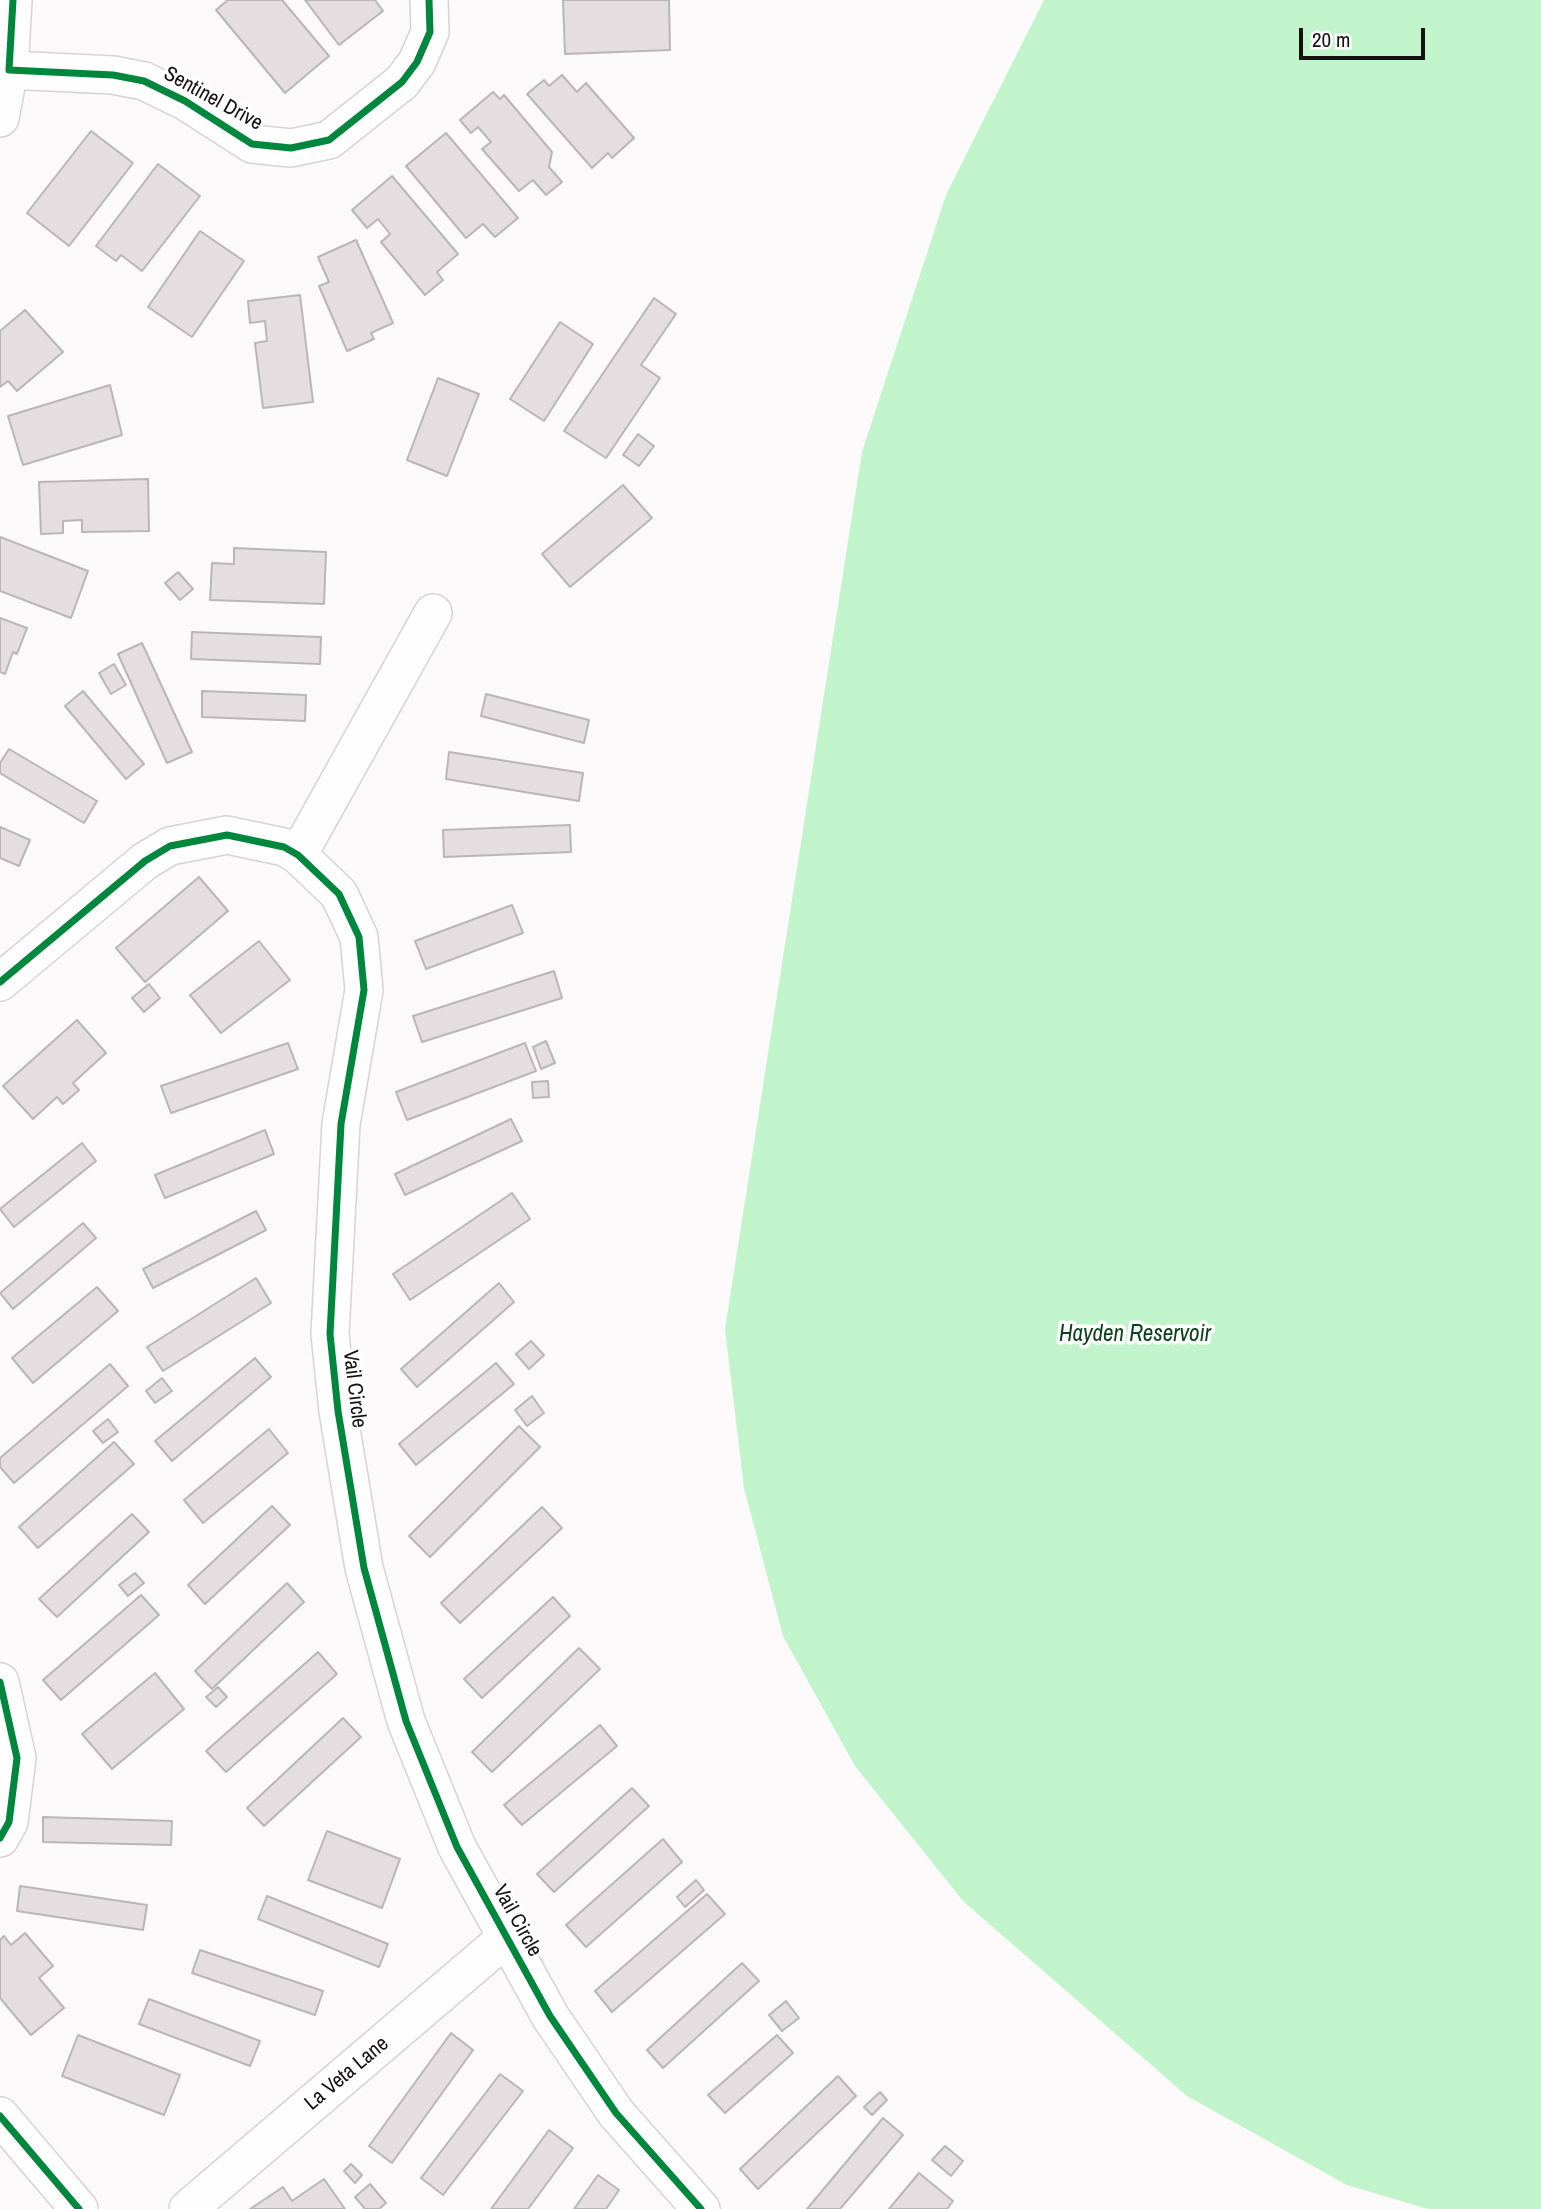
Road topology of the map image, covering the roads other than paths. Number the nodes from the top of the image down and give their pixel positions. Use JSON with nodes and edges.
{"nodes":[{"id":1,"x":13,"y":0,"type":"edge"},
{"id":2,"x":429,"y":0,"type":"edge"},
{"id":3,"x":9,"y":69,"type":"junction"},
{"id":4,"x":0,"y":118,"type":"edge"},
{"id":5,"x":433,"y":613,"type":"dead end"},
{"id":6,"x":298,"y":855,"type":"junction"},
{"id":7,"x":0,"y":982,"type":"edge"},
{"id":8,"x":0,"y":1682,"type":"edge"},
{"id":9,"x":0,"y":1838,"type":"edge"},
{"id":10,"x":506,"y":1938,"type":"junction"},
{"id":11,"x":0,"y":2116,"type":"edge"},
{"id":12,"x":79,"y":2209,"type":"edge"},
{"id":13,"x":188,"y":2209,"type":"edge"},
{"id":14,"x":701,"y":2209,"type":"edge"}],
"edges":[{"from":1,"to":3,"type":"street"},
{"from":2,"to":3,"type":"street","name":"Sentinel Drive"},
{"from":3,"to":4,"type":"street"},
{"from":5,"to":6,"type":"street"},
{"from":6,"to":7,"type":"street","name":"Vail Circle"},
{"from":6,"to":10,"type":"street","name":"Vail Circle"},
{"from":8,"to":9,"type":"street"},
{"from":10,"to":13,"type":"street","name":"La Veta Lane"},
{"from":10,"to":14,"type":"street","name":"Vail Circle"},
{"from":11,"to":12,"type":"street"}]}
